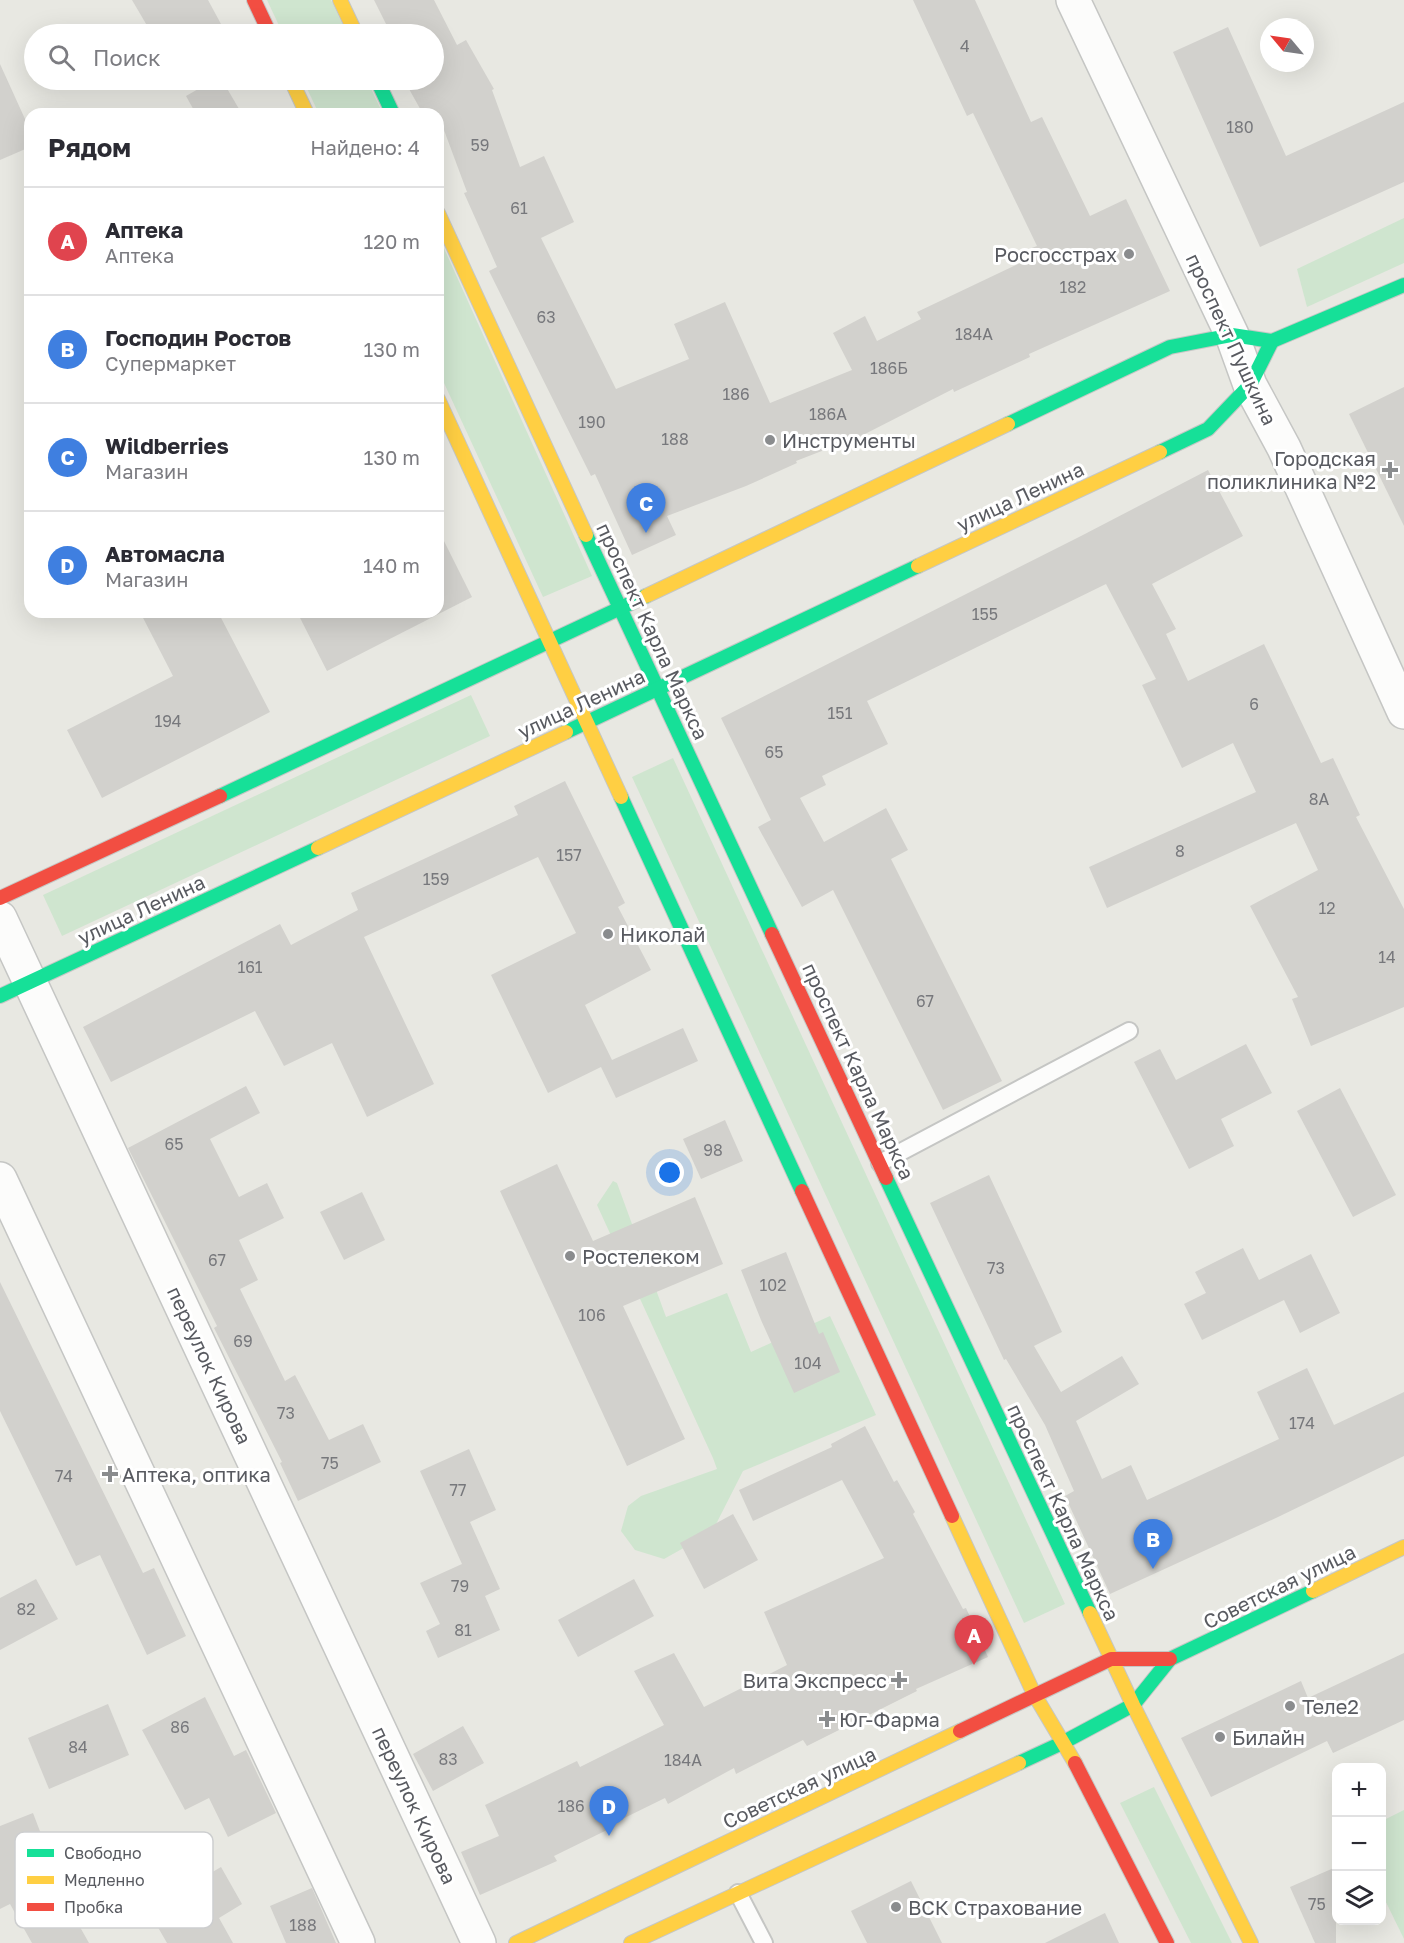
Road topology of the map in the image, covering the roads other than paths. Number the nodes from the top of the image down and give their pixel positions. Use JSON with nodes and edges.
{"nodes":[{"id":1,"x":254,"y":0,"type":"edge"},
{"id":2,"x":340,"y":0,"type":"edge"},
{"id":3,"x":1073,"y":0,"type":"edge"},
{"id":4,"x":265,"y":24,"type":"edge"},
{"id":5,"x":351,"y":24,"type":"edge"},
{"id":6,"x":296,"y":90,"type":"edge"},
{"id":7,"x":382,"y":90,"type":"edge"},
{"id":8,"x":304,"y":108,"type":"edge"},
{"id":9,"x":390,"y":108,"type":"edge"},
{"id":10,"x":444,"y":226,"type":"edge"},
{"id":11,"x":1404,"y":285,"type":"edge"},
{"id":12,"x":1232,"y":335,"type":"junction"},
{"id":13,"x":1272,"y":341,"type":"junction"},
{"id":14,"x":1250,"y":385,"type":"junction"},
{"id":15,"x":444,"y":412,"type":"edge"},
{"id":16,"x":620,"y":608,"type":"junction"},
{"id":17,"x":550,"y":642,"type":"junction"},
{"id":18,"x":657,"y":689,"type":"junction"},
{"id":19,"x":1404,"y":712,"type":"edge"},
{"id":20,"x":586,"y":721,"type":"junction"},
{"id":21,"x":0,"y":898,"type":"edge"},
{"id":22,"x":0,"y":918,"type":"edge"},
{"id":23,"x":32,"y":982,"type":"junction"},
{"id":24,"x":0,"y":996,"type":"edge"},
{"id":25,"x":1129,"y":1031,"type":"dead end"},
{"id":26,"x":880,"y":1163,"type":"junction"},
{"id":27,"x":0,"y":1179,"type":"edge"},
{"id":28,"x":1404,"y":1547,"type":"edge"},
{"id":29,"x":1111,"y":1659,"type":"junction"},
{"id":30,"x":1170,"y":1659,"type":"junction"},
{"id":31,"x":1035,"y":1694,"type":"junction"},
{"id":32,"x":1133,"y":1706,"type":"junction"},
{"id":33,"x":1062,"y":1743,"type":"junction"},
{"id":34,"x":738,"y":1893,"type":"junction"},
{"id":35,"x":357,"y":1943,"type":"edge"},
{"id":36,"x":479,"y":1943,"type":"edge"},
{"id":37,"x":516,"y":1943,"type":"edge"},
{"id":38,"x":631,"y":1943,"type":"edge"},
{"id":39,"x":764,"y":1943,"type":"edge"},
{"id":40,"x":1167,"y":1943,"type":"edge"},
{"id":41,"x":1251,"y":1943,"type":"edge"}],
"edges":[{"from":1,"to":4,"type":"main road"},
{"from":2,"to":5,"type":"main road"},
{"from":3,"to":12,"type":"street","name":"проспект Пушкина"},
{"from":6,"to":8,"type":"main road"},
{"from":7,"to":9,"type":"main road"},
{"from":10,"to":16,"type":"main road","name":"проспект Карла Маркса"},
{"from":11,"to":13,"type":"main road"},
{"from":12,"to":13,"type":"main road"},
{"from":12,"to":14,"type":"street","name":"проспект Пушкина"},
{"from":12,"to":16,"type":"main road"},
{"from":13,"to":14,"type":"main road","name":"улица Ленина"},
{"from":14,"to":18,"type":"main road","name":"улица Ленина"},
{"from":14,"to":19,"type":"street","name":"проспект Пушкина"},
{"from":15,"to":17,"type":"main road"},
{"from":16,"to":17,"type":"main road"},
{"from":16,"to":18,"type":"main road","name":"проспект Карла Маркса"},
{"from":17,"to":20,"type":"main road"},
{"from":17,"to":21,"type":"main road"},
{"from":18,"to":20,"type":"main road","name":"улица Ленина"},
{"from":18,"to":26,"type":"main road","name":"проспект Карла Маркса"},
{"from":20,"to":23,"type":"main road","name":"улица Ленина"},
{"from":20,"to":31,"type":"main road"},
{"from":22,"to":23,"type":"street","name":"переулок Кирова"},
{"from":23,"to":24,"type":"main road","name":"улица Ленина"},
{"from":23,"to":36,"type":"street","name":"переулок Кирова"},
{"from":25,"to":26,"type":"lane"},
{"from":26,"to":29,"type":"main road","name":"проспект Карла Маркса"},
{"from":27,"to":35,"type":"street"},
{"from":28,"to":30,"type":"main road","name":"Советская улица"},
{"from":29,"to":30,"type":"main road","name":"Советская улица"},
{"from":29,"to":31,"type":"main road","name":"Советская улица"},
{"from":29,"to":32,"type":"main road","name":"проспект Карла Маркса"},
{"from":30,"to":32,"type":"main road","name":"Советская улица"},
{"from":31,"to":33,"type":"main road"},
{"from":31,"to":37,"type":"main road","name":"Советская улица"},
{"from":32,"to":33,"type":"main road","name":"Советская улица"},
{"from":32,"to":41,"type":"main road","name":"проспект Карла Маркса"},
{"from":33,"to":34,"type":"main road","name":"Советская улица"},
{"from":33,"to":40,"type":"main road"},
{"from":34,"to":38,"type":"main road","name":"Советская улица"},
{"from":34,"to":39,"type":"lane"}]}
